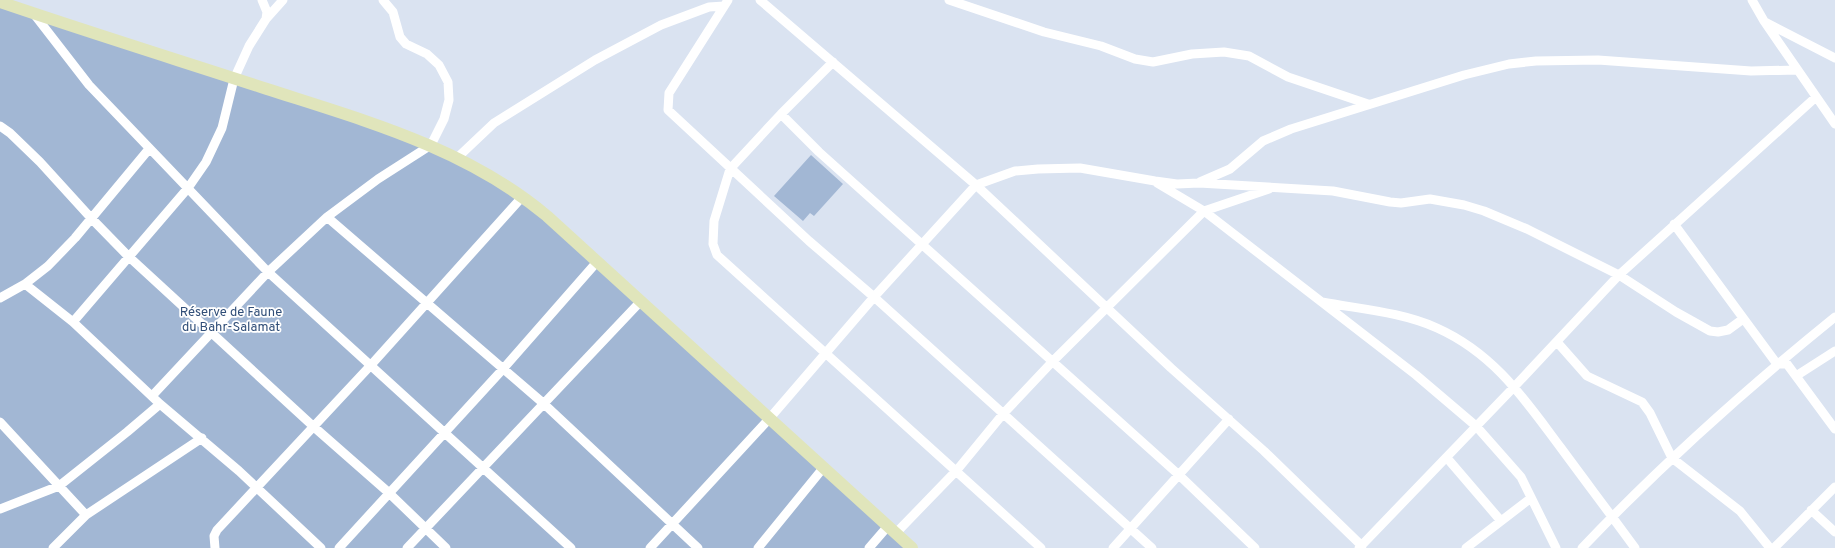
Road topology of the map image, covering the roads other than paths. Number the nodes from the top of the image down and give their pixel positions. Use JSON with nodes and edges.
{"nodes":[{"id":1,"x":262,"y":0,"type":"edge"},
{"id":2,"x":283,"y":0,"type":"edge"},
{"id":3,"x":383,"y":0,"type":"edge"},
{"id":4,"x":760,"y":0,"type":"edge"},
{"id":5,"x":949,"y":0,"type":"edge"},
{"id":6,"x":1752,"y":0,"type":"edge"},
{"id":7,"x":0,"y":2,"type":"edge"},
{"id":8,"x":726,"y":3,"type":"edge"},
{"id":9,"x":34,"y":14,"type":"junction"},
{"id":10,"x":266,"y":19,"type":"junction"},
{"id":11,"x":1764,"y":21,"type":"junction"},
{"id":12,"x":1835,"y":58,"type":"edge"},
{"id":13,"x":833,"y":62,"type":"junction"},
{"id":14,"x":1797,"y":70,"type":"junction"},
{"id":15,"x":234,"y":79,"type":"junction"},
{"id":16,"x":1816,"y":97,"type":"junction"},
{"id":17,"x":1368,"y":104,"type":"junction"},
{"id":18,"x":781,"y":114,"type":"junction"},
{"id":19,"x":1835,"y":124,"type":"edge"},
{"id":20,"x":0,"y":126,"type":"edge"},
{"id":21,"x":431,"y":145,"type":"junction"},
{"id":22,"x":149,"y":149,"type":"junction"},
{"id":23,"x":457,"y":158,"type":"junction"},
{"id":24,"x":730,"y":169,"type":"junction"},
{"id":25,"x":1155,"y":182,"type":"junction"},
{"id":26,"x":1199,"y":183,"type":"junction"},
{"id":27,"x":976,"y":185,"type":"junction"},
{"id":28,"x":1275,"y":187,"type":"junction"},
{"id":29,"x":188,"y":188,"type":"junction"},
{"id":30,"x":523,"y":196,"type":"junction"},
{"id":31,"x":1204,"y":211,"type":"junction"},
{"id":32,"x":327,"y":217,"type":"junction"},
{"id":33,"x":91,"y":218,"type":"junction"},
{"id":34,"x":1674,"y":224,"type":"junction"},
{"id":35,"x":921,"y":243,"type":"junction"},
{"id":36,"x":128,"y":256,"type":"junction"},
{"id":37,"x":596,"y":263,"type":"junction"},
{"id":38,"x":268,"y":272,"type":"junction"},
{"id":39,"x":1619,"y":275,"type":"junction"},
{"id":40,"x":25,"y":284,"type":"junction"},
{"id":41,"x":874,"y":297,"type":"junction"},
{"id":42,"x":0,"y":298,"type":"edge"},
{"id":43,"x":641,"y":301,"type":"junction"},
{"id":44,"x":1319,"y":301,"type":"junction"},
{"id":45,"x":428,"y":303,"type":"junction"},
{"id":46,"x":1106,"y":307,"type":"junction"},
{"id":47,"x":1835,"y":317,"type":"edge"},
{"id":48,"x":1744,"y":319,"type":"junction"},
{"id":49,"x":73,"y":322,"type":"junction"},
{"id":50,"x":210,"y":332,"type":"junction"},
{"id":51,"x":1557,"y":342,"type":"junction"},
{"id":52,"x":1835,"y":351,"type":"edge"},
{"id":53,"x":826,"y":352,"type":"junction"},
{"id":54,"x":1053,"y":361,"type":"junction"},
{"id":55,"x":1776,"y":364,"type":"junction"},
{"id":56,"x":371,"y":366,"type":"junction"},
{"id":57,"x":503,"y":369,"type":"junction"},
{"id":58,"x":1796,"y":376,"type":"junction"},
{"id":59,"x":1515,"y":386,"type":"junction"},
{"id":60,"x":152,"y":396,"type":"junction"},
{"id":61,"x":543,"y":403,"type":"junction"},
{"id":62,"x":160,"y":404,"type":"junction"},
{"id":63,"x":1004,"y":414,"type":"junction"},
{"id":64,"x":769,"y":418,"type":"junction"},
{"id":65,"x":1229,"y":419,"type":"junction"},
{"id":66,"x":0,"y":422,"type":"edge"},
{"id":67,"x":1476,"y":426,"type":"junction"},
{"id":68,"x":314,"y":427,"type":"junction"},
{"id":69,"x":1835,"y":429,"type":"edge"},
{"id":70,"x":444,"y":431,"type":"junction"},
{"id":71,"x":202,"y":438,"type":"junction"},
{"id":72,"x":1446,"y":458,"type":"junction"},
{"id":73,"x":1672,"y":458,"type":"junction"},
{"id":74,"x":482,"y":467,"type":"junction"},
{"id":75,"x":824,"y":467,"type":"junction"},
{"id":76,"x":957,"y":470,"type":"junction"},
{"id":77,"x":1179,"y":475,"type":"junction"},
{"id":78,"x":58,"y":486,"type":"junction"},
{"id":79,"x":1835,"y":487,"type":"edge"},
{"id":80,"x":257,"y":489,"type":"junction"},
{"id":81,"x":388,"y":492,"type":"junction"},
{"id":82,"x":1531,"y":498,"type":"junction"},
{"id":83,"x":0,"y":509,"type":"edge"},
{"id":84,"x":1811,"y":510,"type":"junction"},
{"id":85,"x":86,"y":516,"type":"junction"},
{"id":86,"x":1612,"y":516,"type":"junction"},
{"id":87,"x":1501,"y":521,"type":"junction"},
{"id":88,"x":672,"y":525,"type":"junction"},
{"id":89,"x":1129,"y":528,"type":"junction"},
{"id":90,"x":425,"y":529,"type":"junction"},
{"id":91,"x":892,"y":530,"type":"junction"},
{"id":92,"x":1835,"y":532,"type":"edge"},
{"id":93,"x":1360,"y":547,"type":"edge"},
{"id":94,"x":53,"y":548,"type":"edge"},
{"id":95,"x":215,"y":548,"type":"edge"},
{"id":96,"x":321,"y":548,"type":"edge"},
{"id":97,"x":338,"y":548,"type":"edge"},
{"id":98,"x":407,"y":548,"type":"edge"},
{"id":99,"x":446,"y":548,"type":"edge"},
{"id":100,"x":571,"y":548,"type":"edge"},
{"id":101,"x":650,"y":548,"type":"edge"},
{"id":102,"x":698,"y":548,"type":"edge"},
{"id":103,"x":758,"y":548,"type":"edge"},
{"id":104,"x":869,"y":548,"type":"edge"},
{"id":105,"x":912,"y":548,"type":"edge"},
{"id":106,"x":1041,"y":548,"type":"edge"},
{"id":107,"x":1113,"y":548,"type":"edge"},
{"id":108,"x":1152,"y":548,"type":"edge"},
{"id":109,"x":1255,"y":548,"type":"edge"},
{"id":110,"x":1466,"y":548,"type":"edge"},
{"id":111,"x":1556,"y":548,"type":"edge"},
{"id":112,"x":1582,"y":548,"type":"edge"},
{"id":113,"x":1636,"y":548,"type":"edge"},
{"id":114,"x":1770,"y":548,"type":"edge"},
{"id":115,"x":1774,"y":548,"type":"edge"}],
"edges":[{"from":1,"to":10,"type":"street"},
{"from":2,"to":10,"type":"street"},
{"from":3,"to":21,"type":"street"},
{"from":4,"to":13,"type":"street"},
{"from":5,"to":17,"type":"street"},
{"from":6,"to":11,"type":"street"},
{"from":7,"to":9,"type":"main road"},
{"from":8,"to":23,"type":"street"},
{"from":8,"to":24,"type":"street"},
{"from":9,"to":15,"type":"main road"},
{"from":9,"to":22,"type":"street"},
{"from":10,"to":15,"type":"street"},
{"from":11,"to":12,"type":"street"},
{"from":11,"to":14,"type":"street"},
{"from":13,"to":18,"type":"street"},
{"from":13,"to":27,"type":"street"},
{"from":14,"to":16,"type":"street"},
{"from":14,"to":17,"type":"street"},
{"from":15,"to":21,"type":"main road"},
{"from":15,"to":29,"type":"street"},
{"from":16,"to":19,"type":"street"},
{"from":16,"to":34,"type":"street"},
{"from":17,"to":26,"type":"street"},
{"from":18,"to":24,"type":"street"},
{"from":18,"to":35,"type":"street"},
{"from":20,"to":33,"type":"street"},
{"from":21,"to":23,"type":"main road"},
{"from":21,"to":32,"type":"street"},
{"from":22,"to":29,"type":"street"},
{"from":22,"to":33,"type":"street"},
{"from":23,"to":30,"type":"main road"},
{"from":24,"to":41,"type":"street"},
{"from":24,"to":53,"type":"street"},
{"from":25,"to":26,"type":"street"},
{"from":25,"to":27,"type":"street"},
{"from":25,"to":31,"type":"street"},
{"from":26,"to":28,"type":"street"},
{"from":27,"to":35,"type":"street"},
{"from":27,"to":46,"type":"street"},
{"from":28,"to":31,"type":"street"},
{"from":28,"to":39,"type":"street"},
{"from":29,"to":36,"type":"street"},
{"from":29,"to":38,"type":"street"},
{"from":30,"to":37,"type":"main road"},
{"from":30,"to":45,"type":"street"},
{"from":31,"to":44,"type":"street"},
{"from":31,"to":46,"type":"street"},
{"from":32,"to":38,"type":"street"},
{"from":32,"to":45,"type":"street"},
{"from":33,"to":36,"type":"street"},
{"from":33,"to":40,"type":"street"},
{"from":34,"to":39,"type":"street"},
{"from":34,"to":48,"type":"street"},
{"from":35,"to":41,"type":"street"},
{"from":35,"to":54,"type":"street"},
{"from":36,"to":49,"type":"street"},
{"from":36,"to":50,"type":"street"},
{"from":37,"to":43,"type":"main road"},
{"from":37,"to":57,"type":"street"},
{"from":38,"to":50,"type":"street"},
{"from":38,"to":56,"type":"street"},
{"from":39,"to":48,"type":"street"},
{"from":39,"to":51,"type":"street"},
{"from":40,"to":42,"type":"street"},
{"from":40,"to":49,"type":"street"},
{"from":41,"to":53,"type":"street"},
{"from":41,"to":63,"type":"street"},
{"from":43,"to":61,"type":"street"},
{"from":43,"to":64,"type":"main road"},
{"from":44,"to":59,"type":"street"},
{"from":44,"to":67,"type":"street"},
{"from":45,"to":56,"type":"street"},
{"from":45,"to":57,"type":"street"},
{"from":46,"to":54,"type":"street"},
{"from":46,"to":65,"type":"street"},
{"from":47,"to":55,"type":"street"},
{"from":48,"to":55,"type":"street"},
{"from":49,"to":60,"type":"street"},
{"from":50,"to":60,"type":"street"},
{"from":50,"to":68,"type":"street"},
{"from":51,"to":59,"type":"street"},
{"from":51,"to":73,"type":"street"},
{"from":52,"to":58,"type":"street"},
{"from":53,"to":64,"type":"street"},
{"from":53,"to":76,"type":"street"},
{"from":54,"to":63,"type":"street"},
{"from":54,"to":77,"type":"street"},
{"from":55,"to":58,"type":"street"},
{"from":55,"to":73,"type":"street"},
{"from":56,"to":68,"type":"street"},
{"from":56,"to":70,"type":"street"},
{"from":57,"to":61,"type":"street"},
{"from":57,"to":70,"type":"street"},
{"from":58,"to":69,"type":"street"},
{"from":59,"to":67,"type":"street"},
{"from":59,"to":86,"type":"street"},
{"from":60,"to":62,"type":"street"},
{"from":61,"to":74,"type":"street"},
{"from":61,"to":88,"type":"street"},
{"from":62,"to":71,"type":"street"},
{"from":62,"to":78,"type":"street"},
{"from":63,"to":76,"type":"street"},
{"from":63,"to":89,"type":"street"},
{"from":64,"to":75,"type":"main road"},
{"from":64,"to":88,"type":"street"},
{"from":65,"to":77,"type":"street"},
{"from":65,"to":93,"type":"street"},
{"from":66,"to":78,"type":"street"},
{"from":67,"to":72,"type":"street"},
{"from":67,"to":82,"type":"street"},
{"from":68,"to":80,"type":"street"},
{"from":68,"to":81,"type":"street"},
{"from":70,"to":74,"type":"street"},
{"from":70,"to":81,"type":"street"},
{"from":71,"to":80,"type":"street"},
{"from":71,"to":85,"type":"street"},
{"from":72,"to":87,"type":"street"},
{"from":72,"to":93,"type":"street"},
{"from":73,"to":86,"type":"street"},
{"from":73,"to":114,"type":"street"},
{"from":74,"to":90,"type":"street"},
{"from":74,"to":100,"type":"street"},
{"from":75,"to":91,"type":"main road"},
{"from":75,"to":103,"type":"street"},
{"from":76,"to":91,"type":"street"},
{"from":76,"to":106,"type":"street"},
{"from":77,"to":89,"type":"street"},
{"from":77,"to":109,"type":"street"},
{"from":78,"to":83,"type":"street"},
{"from":78,"to":85,"type":"street"},
{"from":79,"to":84,"type":"street"},
{"from":80,"to":95,"type":"street"},
{"from":80,"to":96,"type":"street"},
{"from":81,"to":90,"type":"street"},
{"from":81,"to":97,"type":"street"},
{"from":82,"to":87,"type":"street"},
{"from":82,"to":111,"type":"street"},
{"from":84,"to":92,"type":"street"},
{"from":84,"to":115,"type":"street"},
{"from":85,"to":94,"type":"street"},
{"from":86,"to":112,"type":"street"},
{"from":86,"to":113,"type":"street"},
{"from":87,"to":110,"type":"street"},
{"from":88,"to":101,"type":"street"},
{"from":88,"to":102,"type":"street"},
{"from":89,"to":107,"type":"street"},
{"from":89,"to":108,"type":"street"},
{"from":90,"to":98,"type":"street"},
{"from":90,"to":99,"type":"street"},
{"from":91,"to":104,"type":"street"},
{"from":91,"to":105,"type":"main road"}]}
